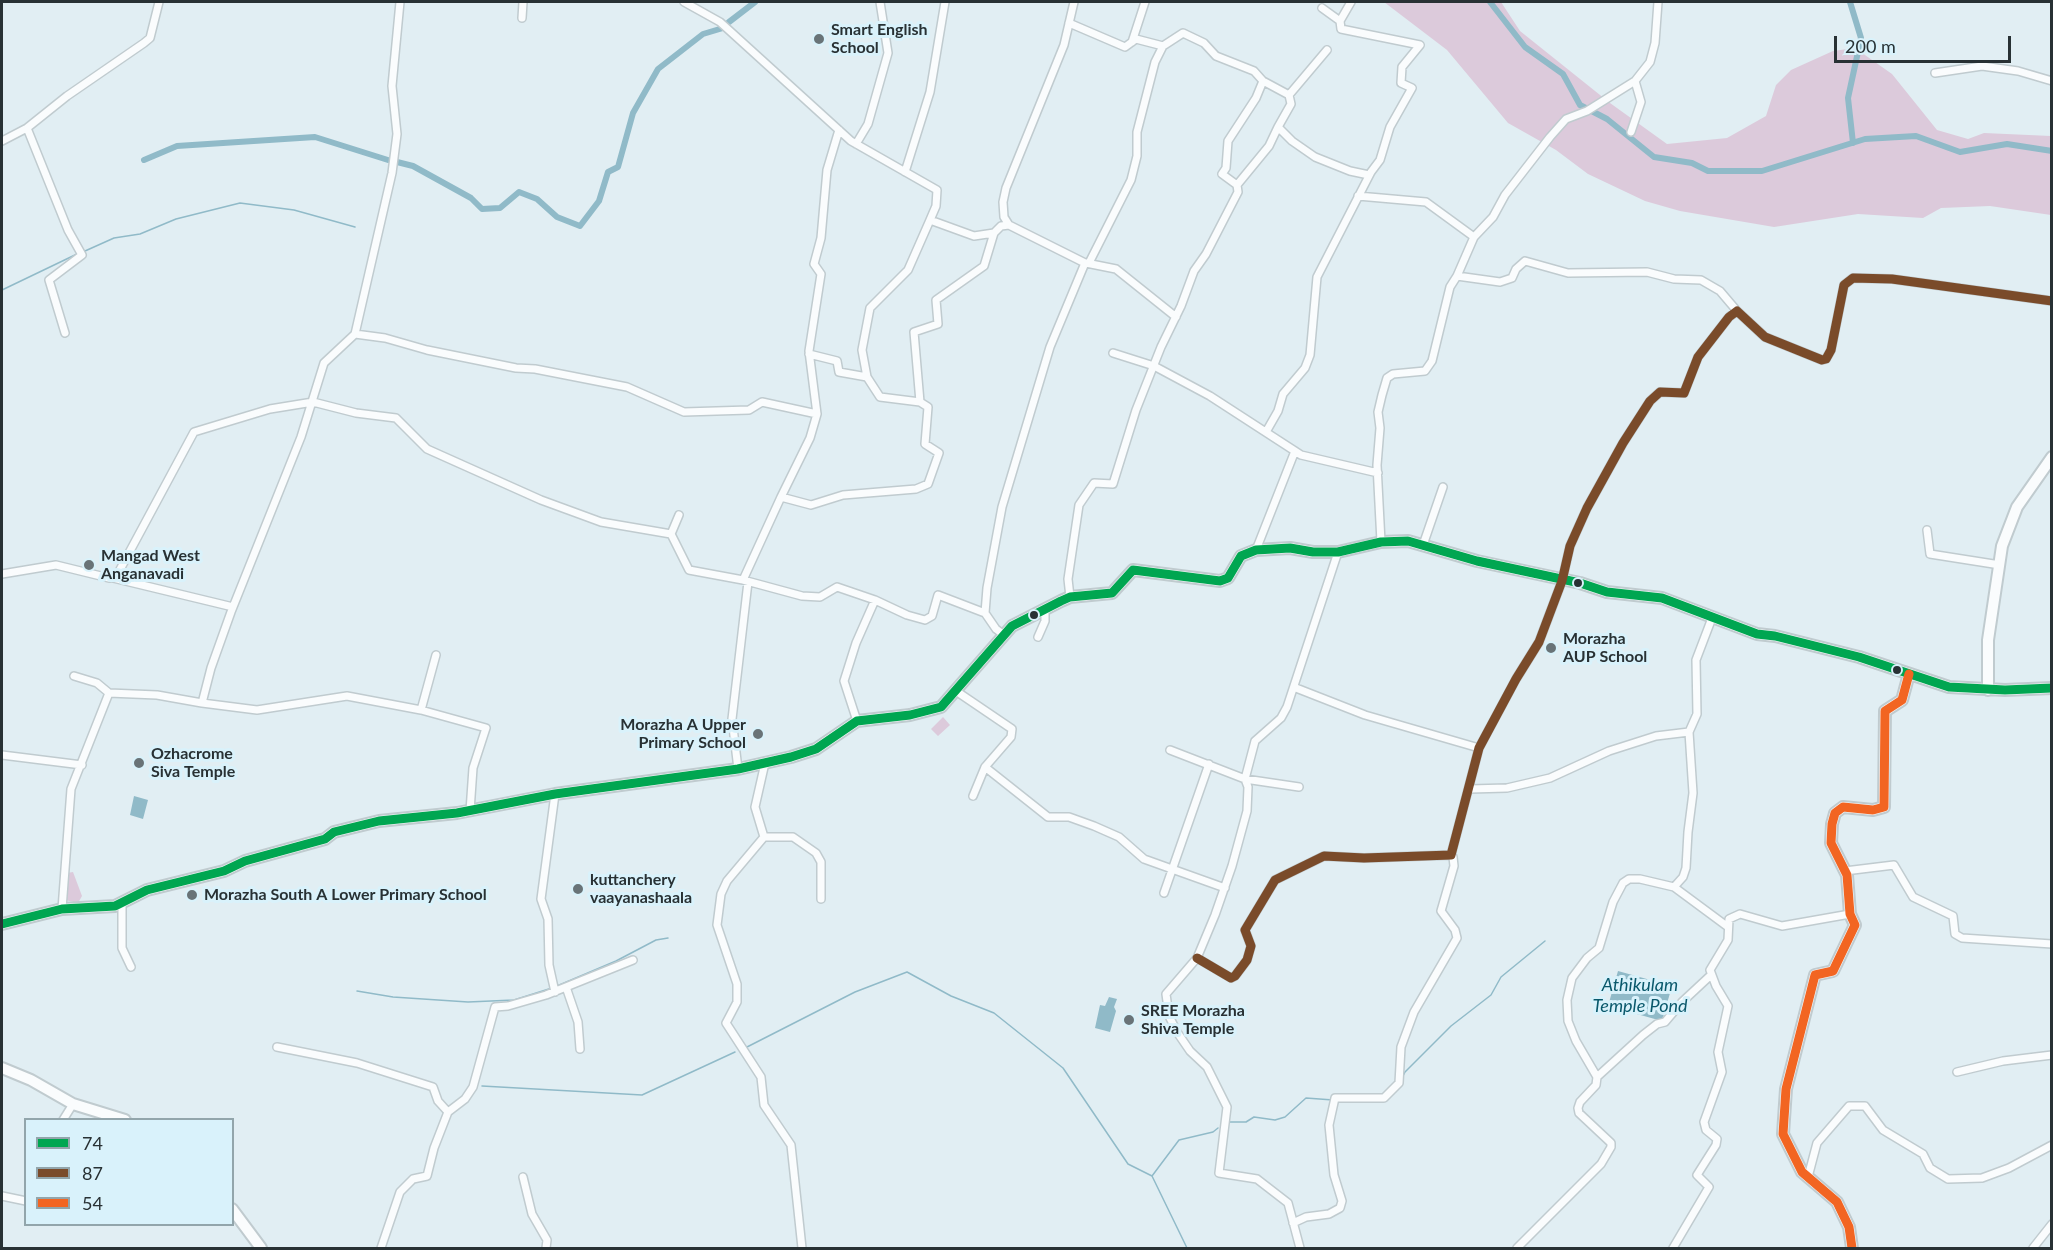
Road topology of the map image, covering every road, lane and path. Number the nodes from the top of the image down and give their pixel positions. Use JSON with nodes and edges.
{"nodes":[{"id":1,"x":159,"y":2,"type":"edge"},
{"id":2,"x":400,"y":2,"type":"edge"},
{"id":3,"x":523,"y":2,"type":"edge"},
{"id":4,"x":684,"y":2,"type":"edge"},
{"id":5,"x":880,"y":2,"type":"edge"},
{"id":6,"x":945,"y":2,"type":"edge"},
{"id":7,"x":1074,"y":2,"type":"edge"},
{"id":8,"x":1145,"y":2,"type":"edge"},
{"id":9,"x":1351,"y":2,"type":"edge"},
{"id":10,"x":1658,"y":2,"type":"edge"},
{"id":11,"x":1322,"y":8,"type":"dead end"},
{"id":12,"x":522,"y":18,"type":"dead end"},
{"id":13,"x":1340,"y":21,"type":"junction"},
{"id":14,"x":1069,"y":23,"type":"junction"},
{"id":15,"x":1132,"y":42,"type":"junction"},
{"id":16,"x":1163,"y":46,"type":"junction"},
{"id":17,"x":1327,"y":50,"type":"dead end"},
{"id":18,"x":1935,"y":73,"type":"dead end"},
{"id":19,"x":1263,"y":81,"type":"junction"},
{"id":20,"x":1635,"y":81,"type":"junction"},
{"id":21,"x":2052,"y":81,"type":"edge"},
{"id":22,"x":1289,"y":95,"type":"junction"},
{"id":23,"x":1278,"y":127,"type":"junction"},
{"id":24,"x":27,"y":128,"type":"junction"},
{"id":25,"x":840,"y":130,"type":"junction"},
{"id":26,"x":1631,"y":132,"type":"dead end"},
{"id":27,"x":2,"y":141,"type":"edge"},
{"id":28,"x":856,"y":144,"type":"junction"},
{"id":29,"x":905,"y":172,"type":"junction"},
{"id":30,"x":1369,"y":175,"type":"junction"},
{"id":31,"x":1237,"y":185,"type":"junction"},
{"id":32,"x":1358,"y":196,"type":"junction"},
{"id":33,"x":930,"y":220,"type":"junction"},
{"id":34,"x":1009,"y":225,"type":"junction"},
{"id":35,"x":994,"y":232,"type":"junction"},
{"id":36,"x":1474,"y":237,"type":"junction"},
{"id":37,"x":1087,"y":263,"type":"junction"},
{"id":38,"x":1457,"y":276,"type":"junction"},
{"id":39,"x":2052,"y":301,"type":"edge"},
{"id":40,"x":1737,"y":311,"type":"junction"},
{"id":41,"x":1176,"y":317,"type":"junction"},
{"id":42,"x":65,"y":333,"type":"dead end"},
{"id":43,"x":356,"y":334,"type":"junction"},
{"id":44,"x":1113,"y":353,"type":"dead end"},
{"id":45,"x":809,"y":354,"type":"junction"},
{"id":46,"x":1154,"y":366,"type":"junction"},
{"id":47,"x":867,"y":377,"type":"junction"},
{"id":48,"x":313,"y":402,"type":"junction"},
{"id":49,"x":920,"y":402,"type":"junction"},
{"id":50,"x":818,"y":414,"type":"junction"},
{"id":51,"x":1266,"y":432,"type":"junction"},
{"id":52,"x":1295,"y":451,"type":"junction"},
{"id":53,"x":2052,"y":457,"type":"edge"},
{"id":54,"x":1378,"y":473,"type":"junction"},
{"id":55,"x":1443,"y":487,"type":"dead end"},
{"id":56,"x":782,"y":497,"type":"junction"},
{"id":57,"x":679,"y":515,"type":"dead end"},
{"id":58,"x":1927,"y":530,"type":"dead end"},
{"id":59,"x":672,"y":534,"type":"junction"},
{"id":60,"x":1381,"y":542,"type":"junction"},
{"id":61,"x":1424,"y":545,"type":"junction"},
{"id":62,"x":1256,"y":550,"type":"junction"},
{"id":63,"x":1338,"y":552,"type":"junction"},
{"id":64,"x":2000,"y":565,"type":"junction"},
{"id":65,"x":2,"y":574,"type":"edge"},
{"id":66,"x":112,"y":578,"type":"junction"},
{"id":67,"x":746,"y":581,"type":"junction"},
{"id":68,"x":1562,"y":581,"type":"junction"},
{"id":69,"x":1070,"y":597,"type":"junction"},
{"id":70,"x":875,"y":600,"type":"junction"},
{"id":71,"x":233,"y":607,"type":"junction"},
{"id":72,"x":1045,"y":610,"type":"junction"},
{"id":73,"x":985,"y":612,"type":"junction"},
{"id":74,"x":1712,"y":618,"type":"junction"},
{"id":75,"x":1004,"y":635,"type":"junction"},
{"id":76,"x":1038,"y":637,"type":"dead end"},
{"id":77,"x":436,"y":655,"type":"dead end"},
{"id":78,"x":1910,"y":674,"type":"junction"},
{"id":79,"x":74,"y":676,"type":"dead end"},
{"id":80,"x":1296,"y":688,"type":"junction"},
{"id":81,"x":2052,"y":688,"type":"edge"},
{"id":82,"x":1988,"y":690,"type":"junction"},
{"id":83,"x":956,"y":691,"type":"junction"},
{"id":84,"x":109,"y":693,"type":"junction"},
{"id":85,"x":202,"y":703,"type":"junction"},
{"id":86,"x":421,"y":710,"type":"junction"},
{"id":87,"x":857,"y":721,"type":"junction"},
{"id":88,"x":1689,"y":732,"type":"junction"},
{"id":89,"x":1479,"y":748,"type":"junction"},
{"id":90,"x":1170,"y":750,"type":"dead end"},
{"id":91,"x":2,"y":755,"type":"edge"},
{"id":92,"x":765,"y":764,"type":"junction"},
{"id":93,"x":1209,"y":764,"type":"junction"},
{"id":94,"x":82,"y":765,"type":"junction"},
{"id":95,"x":985,"y":767,"type":"junction"},
{"id":96,"x":738,"y":770,"type":"junction"},
{"id":97,"x":1245,"y":779,"type":"junction"},
{"id":98,"x":1299,"y":787,"type":"dead end"},
{"id":99,"x":1470,"y":789,"type":"junction"},
{"id":100,"x":555,"y":794,"type":"junction"},
{"id":101,"x":973,"y":796,"type":"dead end"},
{"id":102,"x":470,"y":811,"type":"junction"},
{"id":103,"x":764,"y":837,"type":"junction"},
{"id":104,"x":1450,"y":855,"type":"junction"},
{"id":105,"x":1171,"y":870,"type":"junction"},
{"id":106,"x":1845,"y":871,"type":"junction"},
{"id":107,"x":1674,"y":887,"type":"junction"},
{"id":108,"x":1225,"y":888,"type":"junction"},
{"id":109,"x":1164,"y":893,"type":"dead end"},
{"id":110,"x":821,"y":900,"type":"dead end"},
{"id":111,"x":122,"y":902,"type":"junction"},
{"id":112,"x":62,"y":909,"type":"junction"},
{"id":113,"x":1850,"y":914,"type":"junction"},
{"id":114,"x":2,"y":924,"type":"edge"},
{"id":115,"x":1728,"y":927,"type":"junction"},
{"id":116,"x":2052,"y":944,"type":"edge"},
{"id":117,"x":1197,"y":958,"type":"junction"},
{"id":118,"x":633,"y":960,"type":"dead end"},
{"id":119,"x":131,"y":967,"type":"dead end"},
{"id":120,"x":1711,"y":975,"type":"junction"},
{"id":121,"x":566,"y":987,"type":"junction"},
{"id":122,"x":554,"y":988,"type":"junction"},
{"id":123,"x":277,"y":1047,"type":"dead end"},
{"id":124,"x":580,"y":1049,"type":"dead end"},
{"id":125,"x":2052,"y":1055,"type":"edge"},
{"id":126,"x":2,"y":1068,"type":"edge"},
{"id":127,"x":1957,"y":1072,"type":"dead end"},
{"id":128,"x":1597,"y":1077,"type":"junction"},
{"id":129,"x":73,"y":1104,"type":"junction"},
{"id":130,"x":448,"y":1112,"type":"junction"},
{"id":131,"x":64,"y":1118,"type":"edge"},
{"id":132,"x":122,"y":1118,"type":"edge"},
{"id":133,"x":2052,"y":1145,"type":"edge"},
{"id":134,"x":523,"y":1177,"type":"dead end"},
{"id":135,"x":1808,"y":1177,"type":"junction"},
{"id":136,"x":2,"y":1196,"type":"edge"},
{"id":137,"x":24,"y":1201,"type":"edge"},
{"id":138,"x":234,"y":1212,"type":"edge"},
{"id":139,"x":1293,"y":1223,"type":"junction"},
{"id":140,"x":2052,"y":1224,"type":"edge"},
{"id":141,"x":261,"y":1248,"type":"edge"},
{"id":142,"x":381,"y":1248,"type":"edge"},
{"id":143,"x":546,"y":1248,"type":"edge"},
{"id":144,"x":802,"y":1248,"type":"edge"},
{"id":145,"x":1300,"y":1248,"type":"edge"},
{"id":146,"x":1517,"y":1248,"type":"edge"},
{"id":147,"x":1673,"y":1248,"type":"edge"},
{"id":148,"x":1852,"y":1248,"type":"edge"},
{"id":149,"x":2033,"y":1248,"type":"edge"}],
"edges":[{"from":1,"to":24,"type":"street"},
{"from":2,"to":43,"type":"street"},
{"from":3,"to":12,"type":"street"},
{"from":4,"to":25,"type":"street"},
{"from":5,"to":28,"type":"street"},
{"from":6,"to":29,"type":"street"},
{"from":7,"to":14,"type":"street"},
{"from":8,"to":15,"type":"street"},
{"from":9,"to":13,"type":"street"},
{"from":10,"to":20,"type":"street"},
{"from":11,"to":13,"type":"street"},
{"from":13,"to":30,"type":"street"},
{"from":14,"to":15,"type":"street"},
{"from":14,"to":34,"type":"street"},
{"from":15,"to":16,"type":"street"},
{"from":16,"to":19,"type":"street"},
{"from":16,"to":37,"type":"street"},
{"from":17,"to":22,"type":"street"},
{"from":18,"to":21,"type":"street"},
{"from":19,"to":22,"type":"street"},
{"from":19,"to":31,"type":"street"},
{"from":20,"to":26,"type":"street"},
{"from":20,"to":36,"type":"street"},
{"from":22,"to":23,"type":"street"},
{"from":23,"to":30,"type":"street"},
{"from":23,"to":31,"type":"street"},
{"from":24,"to":27,"type":"street"},
{"from":24,"to":42,"type":"street"},
{"from":25,"to":28,"type":"street"},
{"from":25,"to":45,"type":"street"},
{"from":28,"to":29,"type":"street"},
{"from":29,"to":33,"type":"street"},
{"from":30,"to":32,"type":"street"},
{"from":31,"to":41,"type":"street"},
{"from":32,"to":36,"type":"street"},
{"from":32,"to":51,"type":"street"},
{"from":33,"to":35,"type":"street"},
{"from":33,"to":47,"type":"street"},
{"from":34,"to":35,"type":"street"},
{"from":34,"to":37,"type":"street"},
{"from":35,"to":49,"type":"street"},
{"from":36,"to":38,"type":"street"},
{"from":37,"to":41,"type":"street"},
{"from":37,"to":73,"type":"street"},
{"from":38,"to":40,"type":"street"},
{"from":38,"to":54,"type":"street"},
{"from":39,"to":40,"type":"street"},
{"from":40,"to":68,"type":"street"},
{"from":41,"to":46,"type":"street"},
{"from":43,"to":48,"type":"street"},
{"from":43,"to":50,"type":"street"},
{"from":44,"to":46,"type":"street"},
{"from":45,"to":47,"type":"street"},
{"from":45,"to":50,"type":"street"},
{"from":46,"to":51,"type":"street"},
{"from":46,"to":69,"type":"street"},
{"from":47,"to":49,"type":"street"},
{"from":48,"to":59,"type":"street"},
{"from":48,"to":66,"type":"street"},
{"from":48,"to":71,"type":"street"},
{"from":49,"to":56,"type":"street"},
{"from":50,"to":56,"type":"street"},
{"from":51,"to":52,"type":"street"},
{"from":52,"to":54,"type":"street"},
{"from":52,"to":62,"type":"street"},
{"from":53,"to":64,"type":"main road"},
{"from":54,"to":60,"type":"street"},
{"from":55,"to":61,"type":"street"},
{"from":56,"to":67,"type":"street"},
{"from":57,"to":59,"type":"street"},
{"from":58,"to":64,"type":"street"},
{"from":59,"to":67,"type":"street"},
{"from":60,"to":61,"type":"main road"},
{"from":60,"to":63,"type":"main road"},
{"from":61,"to":68,"type":"main road"},
{"from":62,"to":63,"type":"main road"},
{"from":62,"to":69,"type":"main road"},
{"from":63,"to":80,"type":"street"},
{"from":64,"to":82,"type":"main road"},
{"from":65,"to":66,"type":"street"},
{"from":66,"to":71,"type":"street"},
{"from":67,"to":70,"type":"street"},
{"from":67,"to":96,"type":"street"},
{"from":68,"to":74,"type":"main road"},
{"from":68,"to":89,"type":"street"},
{"from":69,"to":72,"type":"main road"},
{"from":70,"to":73,"type":"street"},
{"from":70,"to":87,"type":"street"},
{"from":71,"to":85,"type":"street"},
{"from":72,"to":75,"type":"main road"},
{"from":72,"to":76,"type":"street"},
{"from":73,"to":75,"type":"street"},
{"from":74,"to":78,"type":"main road"},
{"from":74,"to":88,"type":"street"},
{"from":75,"to":83,"type":"main road"},
{"from":77,"to":86,"type":"street"},
{"from":78,"to":82,"type":"main road"},
{"from":78,"to":106,"type":"main road"},
{"from":79,"to":84,"type":"street"},
{"from":80,"to":89,"type":"street"},
{"from":80,"to":97,"type":"street"},
{"from":81,"to":82,"type":"main road"},
{"from":83,"to":87,"type":"main road"},
{"from":83,"to":95,"type":"street"},
{"from":84,"to":85,"type":"street"},
{"from":84,"to":94,"type":"street"},
{"from":85,"to":86,"type":"street"},
{"from":86,"to":102,"type":"street"},
{"from":87,"to":92,"type":"main road"},
{"from":88,"to":99,"type":"street"},
{"from":88,"to":107,"type":"street"},
{"from":89,"to":99,"type":"street"},
{"from":90,"to":93,"type":"street"},
{"from":91,"to":94,"type":"street"},
{"from":92,"to":96,"type":"main road"},
{"from":92,"to":103,"type":"street"},
{"from":93,"to":97,"type":"street"},
{"from":93,"to":105,"type":"street"},
{"from":94,"to":112,"type":"street"},
{"from":95,"to":101,"type":"street"},
{"from":95,"to":105,"type":"street"},
{"from":96,"to":100,"type":"main road"},
{"from":97,"to":98,"type":"street"},
{"from":97,"to":108,"type":"street"},
{"from":99,"to":104,"type":"street"},
{"from":100,"to":102,"type":"main road"},
{"from":100,"to":122,"type":"street"},
{"from":102,"to":111,"type":"main road"},
{"from":103,"to":110,"type":"street"},
{"from":103,"to":144,"type":"street"},
{"from":104,"to":117,"type":"street"},
{"from":104,"to":139,"type":"street"},
{"from":105,"to":108,"type":"street"},
{"from":105,"to":109,"type":"street"},
{"from":106,"to":113,"type":"main road"},
{"from":106,"to":116,"type":"street"},
{"from":107,"to":115,"type":"street"},
{"from":107,"to":128,"type":"street"},
{"from":108,"to":117,"type":"street"},
{"from":111,"to":112,"type":"main road"},
{"from":111,"to":119,"type":"street"},
{"from":112,"to":114,"type":"main road"},
{"from":113,"to":115,"type":"street"},
{"from":113,"to":135,"type":"main road"},
{"from":115,"to":120,"type":"street"},
{"from":117,"to":139,"type":"street"},
{"from":118,"to":121,"type":"street"},
{"from":120,"to":128,"type":"street"},
{"from":120,"to":147,"type":"street"},
{"from":121,"to":122,"type":"street"},
{"from":121,"to":124,"type":"street"},
{"from":122,"to":130,"type":"street"},
{"from":123,"to":130,"type":"street"},
{"from":125,"to":127,"type":"street"},
{"from":126,"to":129,"type":"main road"},
{"from":128,"to":146,"type":"street"},
{"from":129,"to":131,"type":"street"},
{"from":129,"to":132,"type":"main road"},
{"from":130,"to":142,"type":"street"},
{"from":133,"to":135,"type":"street"},
{"from":134,"to":143,"type":"street"},
{"from":135,"to":148,"type":"main road"},
{"from":136,"to":137,"type":"street"},
{"from":138,"to":141,"type":"main road"},
{"from":139,"to":145,"type":"street"},
{"from":140,"to":149,"type":"street"}]}
